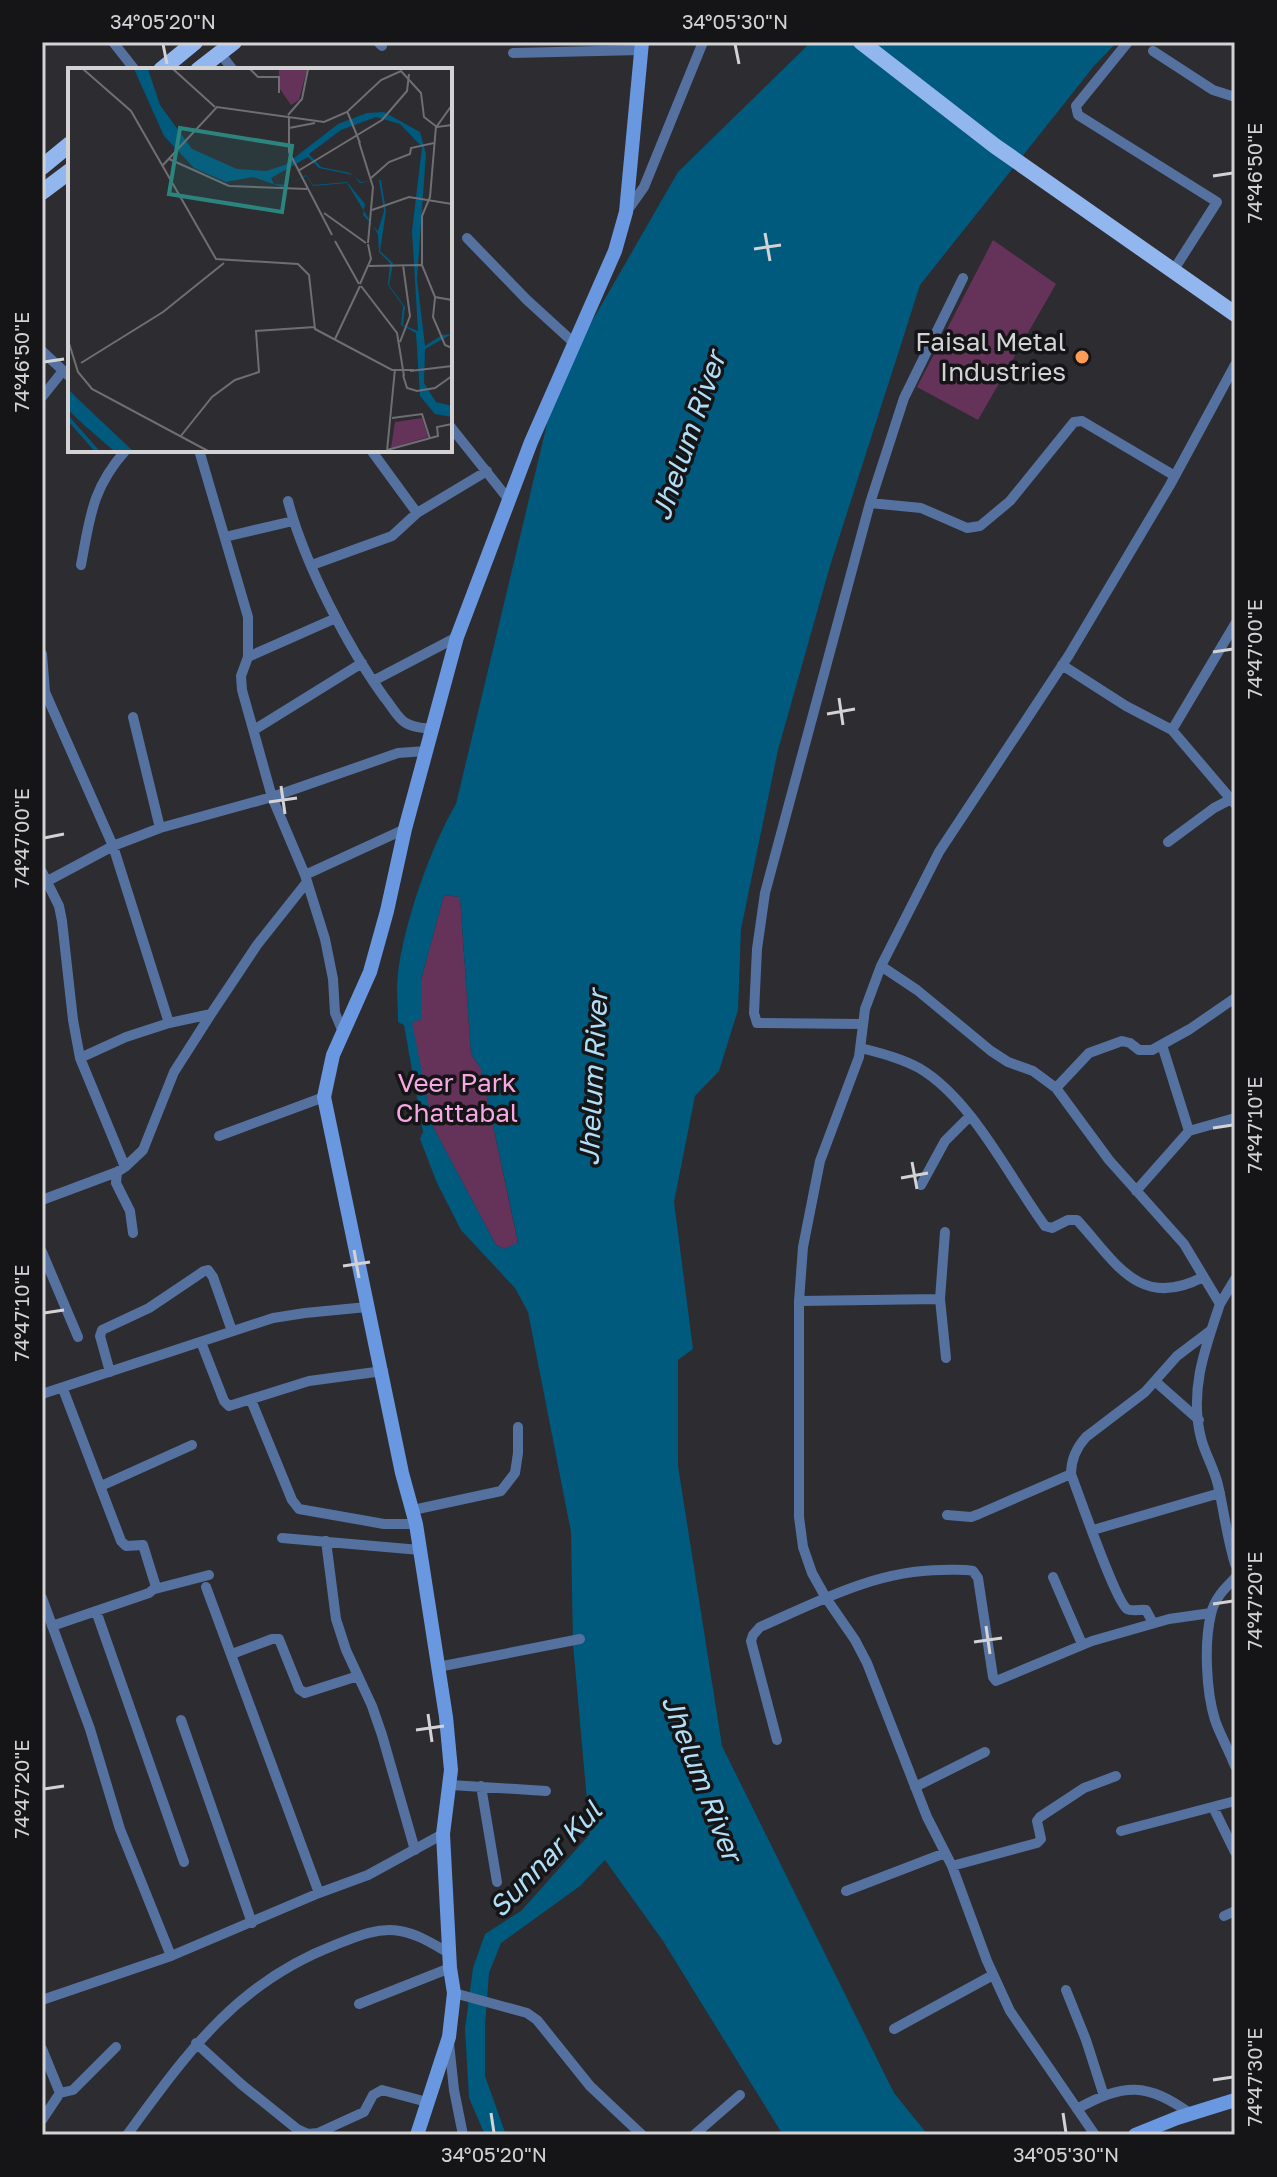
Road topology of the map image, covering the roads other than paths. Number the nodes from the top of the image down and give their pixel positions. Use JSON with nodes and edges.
{"nodes":[{"id":1,"x":113,"y":42,"type":"edge"},
{"id":2,"x":195,"y":42,"type":"edge"},
{"id":3,"x":234,"y":42,"type":"edge"},
{"id":4,"x":703,"y":42,"type":"edge"},
{"id":5,"x":861,"y":42,"type":"edge"},
{"id":6,"x":1128,"y":42,"type":"edge"},
{"id":7,"x":642,"y":46,"type":"edge"},
{"id":8,"x":1153,"y":51,"type":"dead end"},
{"id":9,"x":220,"y":53,"type":"junction"},
{"id":10,"x":513,"y":53,"type":"dead end"},
{"id":11,"x":133,"y":68,"type":"edge"},
{"id":12,"x":163,"y":68,"type":"edge"},
{"id":13,"x":201,"y":68,"type":"edge"},
{"id":14,"x":231,"y":68,"type":"edge"},
{"id":15,"x":1235,"y":97,"type":"edge"},
{"id":16,"x":68,"y":146,"type":"edge"},
{"id":17,"x":42,"y":167,"type":"edge"},
{"id":18,"x":68,"y":172,"type":"edge"},
{"id":19,"x":42,"y":192,"type":"edge"},
{"id":20,"x":626,"y":212,"type":"junction"},
{"id":21,"x":467,"y":238,"type":"dead end"},
{"id":22,"x":1173,"y":271,"type":"junction"},
{"id":23,"x":963,"y":278,"type":"dead end"},
{"id":24,"x":1234,"y":311,"type":"edge"},
{"id":25,"x":573,"y":342,"type":"junction"},
{"id":26,"x":42,"y":351,"type":"edge"},
{"id":27,"x":1235,"y":365,"type":"edge"},
{"id":28,"x":66,"y":375,"type":"edge"},
{"id":29,"x":42,"y":397,"type":"edge"},
{"id":30,"x":452,"y":428,"type":"edge"},
{"id":31,"x":124,"y":452,"type":"edge"},
{"id":32,"x":200,"y":452,"type":"edge"},
{"id":33,"x":372,"y":452,"type":"edge"},
{"id":34,"x":487,"y":471,"type":"junction"},
{"id":35,"x":1175,"y":476,"type":"junction"},
{"id":36,"x":509,"y":500,"type":"junction"},
{"id":37,"x":288,"y":501,"type":"dead end"},
{"id":38,"x":870,"y":503,"type":"junction"},
{"id":39,"x":417,"y":513,"type":"junction"},
{"id":40,"x":293,"y":521,"type":"junction"},
{"id":41,"x":225,"y":537,"type":"junction"},
{"id":42,"x":81,"y":565,"type":"dead end"},
{"id":43,"x":312,"y":565,"type":"junction"},
{"id":44,"x":336,"y":618,"type":"junction"},
{"id":45,"x":1235,"y":624,"type":"edge"},
{"id":46,"x":457,"y":637,"type":"junction"},
{"id":47,"x":42,"y":654,"type":"edge"},
{"id":48,"x":248,"y":657,"type":"junction"},
{"id":49,"x":362,"y":663,"type":"junction"},
{"id":50,"x":1062,"y":665,"type":"junction"},
{"id":51,"x":373,"y":681,"type":"junction"},
{"id":52,"x":43,"y":693,"type":"edge"},
{"id":53,"x":133,"y":717,"type":"dead end"},
{"id":54,"x":433,"y":729,"type":"junction"},
{"id":55,"x":254,"y":730,"type":"junction"},
{"id":56,"x":1172,"y":730,"type":"junction"},
{"id":57,"x":426,"y":751,"type":"junction"},
{"id":58,"x":272,"y":797,"type":"junction"},
{"id":59,"x":1234,"y":800,"type":"edge"},
{"id":60,"x":160,"y":828,"type":"junction"},
{"id":61,"x":405,"y":829,"type":"junction"},
{"id":62,"x":1168,"y":842,"type":"dead end"},
{"id":63,"x":113,"y":846,"type":"junction"},
{"id":64,"x":44,"y":879,"type":"edge"},
{"id":65,"x":306,"y":879,"type":"junction"},
{"id":66,"x":881,"y":966,"type":"junction"},
{"id":67,"x":1235,"y":998,"type":"edge"},
{"id":68,"x":211,"y":1014,"type":"junction"},
{"id":69,"x":169,"y":1023,"type":"junction"},
{"id":70,"x":862,"y":1024,"type":"junction"},
{"id":71,"x":343,"y":1032,"type":"junction"},
{"id":72,"x":1162,"y":1045,"type":"junction"},
{"id":73,"x":861,"y":1048,"type":"junction"},
{"id":74,"x":80,"y":1058,"type":"junction"},
{"id":75,"x":1056,"y":1088,"type":"junction"},
{"id":76,"x":324,"y":1097,"type":"junction"},
{"id":77,"x":969,"y":1117,"type":"junction"},
{"id":78,"x":1235,"y":1118,"type":"edge"},
{"id":79,"x":1189,"y":1131,"type":"junction"},
{"id":80,"x":219,"y":1136,"type":"dead end"},
{"id":81,"x":121,"y":1169,"type":"junction"},
{"id":82,"x":921,"y":1185,"type":"dead end"},
{"id":83,"x":1136,"y":1191,"type":"junction"},
{"id":84,"x":42,"y":1200,"type":"edge"},
{"id":85,"x":945,"y":1232,"type":"dead end"},
{"id":86,"x":133,"y":1233,"type":"dead end"},
{"id":87,"x":42,"y":1252,"type":"edge"},
{"id":88,"x":1203,"y":1277,"type":"junction"},
{"id":89,"x":1235,"y":1279,"type":"edge"},
{"id":90,"x":940,"y":1299,"type":"junction"},
{"id":91,"x":799,"y":1301,"type":"junction"},
{"id":92,"x":1220,"y":1304,"type":"junction"},
{"id":93,"x":367,"y":1307,"type":"junction"},
{"id":94,"x":1211,"y":1329,"type":"junction"},
{"id":95,"x":232,"y":1331,"type":"junction"},
{"id":96,"x":78,"y":1337,"type":"dead end"},
{"id":97,"x":201,"y":1342,"type":"junction"},
{"id":98,"x":946,"y":1358,"type":"dead end"},
{"id":99,"x":383,"y":1371,"type":"junction"},
{"id":100,"x":110,"y":1372,"type":"junction"},
{"id":101,"x":1156,"y":1382,"type":"junction"},
{"id":102,"x":63,"y":1389,"type":"junction"},
{"id":103,"x":42,"y":1394,"type":"edge"},
{"id":104,"x":251,"y":1400,"type":"junction"},
{"id":105,"x":1199,"y":1420,"type":"junction"},
{"id":106,"x":518,"y":1427,"type":"dead end"},
{"id":107,"x":192,"y":1445,"type":"dead end"},
{"id":108,"x":1071,"y":1474,"type":"junction"},
{"id":109,"x":101,"y":1486,"type":"junction"},
{"id":110,"x":1220,"y":1493,"type":"junction"},
{"id":111,"x":947,"y":1515,"type":"dead end"},
{"id":112,"x":415,"y":1517,"type":"junction"},
{"id":113,"x":1093,"y":1530,"type":"junction"},
{"id":114,"x":282,"y":1538,"type":"dead end"},
{"id":115,"x":326,"y":1541,"type":"junction"},
{"id":116,"x":420,"y":1550,"type":"junction"},
{"id":117,"x":1235,"y":1564,"type":"edge"},
{"id":118,"x":209,"y":1575,"type":"dead end"},
{"id":119,"x":1053,"y":1577,"type":"dead end"},
{"id":120,"x":1235,"y":1578,"type":"edge"},
{"id":121,"x":206,"y":1587,"type":"dead end"},
{"id":122,"x":155,"y":1589,"type":"junction"},
{"id":123,"x":42,"y":1598,"type":"edge"},
{"id":124,"x":826,"y":1598,"type":"junction"},
{"id":125,"x":96,"y":1611,"type":"junction"},
{"id":126,"x":1211,"y":1613,"type":"junction"},
{"id":127,"x":1153,"y":1623,"type":"junction"},
{"id":128,"x":52,"y":1626,"type":"junction"},
{"id":129,"x":580,"y":1639,"type":"dead end"},
{"id":130,"x":1082,"y":1644,"type":"junction"},
{"id":131,"x":232,"y":1654,"type":"junction"},
{"id":132,"x":438,"y":1667,"type":"junction"},
{"id":133,"x":358,"y":1676,"type":"junction"},
{"id":134,"x":181,"y":1720,"type":"dead end"},
{"id":135,"x":777,"y":1740,"type":"dead end"},
{"id":136,"x":985,"y":1752,"type":"dead end"},
{"id":137,"x":1235,"y":1766,"type":"edge"},
{"id":138,"x":1116,"y":1776,"type":"dead end"},
{"id":139,"x":451,"y":1785,"type":"junction"},
{"id":140,"x":481,"y":1786,"type":"junction"},
{"id":141,"x":915,"y":1787,"type":"junction"},
{"id":142,"x":546,"y":1791,"type":"dead end"},
{"id":143,"x":1235,"y":1801,"type":"edge"},
{"id":144,"x":1213,"y":1807,"type":"junction"},
{"id":145,"x":1121,"y":1831,"type":"dead end"},
{"id":146,"x":443,"y":1834,"type":"junction"},
{"id":147,"x":415,"y":1850,"type":"junction"},
{"id":148,"x":1235,"y":1852,"type":"edge"},
{"id":149,"x":945,"y":1853,"type":"junction"},
{"id":150,"x":184,"y":1862,"type":"dead end"},
{"id":151,"x":952,"y":1866,"type":"junction"},
{"id":152,"x":497,"y":1882,"type":"dead end"},
{"id":153,"x":846,"y":1891,"type":"dead end"},
{"id":154,"x":319,"y":1893,"type":"junction"},
{"id":155,"x":252,"y":1923,"type":"junction"},
{"id":156,"x":171,"y":1956,"type":"junction"},
{"id":157,"x":450,"y":1961,"type":"junction"},
{"id":158,"x":993,"y":1975,"type":"junction"},
{"id":159,"x":1066,"y":1990,"type":"dead end"},
{"id":160,"x":460,"y":1994,"type":"junction"},
{"id":161,"x":42,"y":2000,"type":"edge"},
{"id":162,"x":359,"y":2004,"type":"dead end"},
{"id":163,"x":894,"y":2029,"type":"dead end"},
{"id":164,"x":449,"y":2037,"type":"junction"},
{"id":165,"x":196,"y":2043,"type":"junction"},
{"id":166,"x":116,"y":2047,"type":"dead end"},
{"id":167,"x":42,"y":2049,"type":"edge"},
{"id":168,"x":60,"y":2093,"type":"junction"},
{"id":169,"x":740,"y":2095,"type":"dead end"},
{"id":170,"x":1104,"y":2096,"type":"junction"},
{"id":171,"x":1235,"y":2100,"type":"edge"},
{"id":172,"x":427,"y":2102,"type":"junction"},
{"id":173,"x":1077,"y":2109,"type":"junction"},
{"id":174,"x":1235,"y":2109,"type":"edge"},
{"id":175,"x":1191,"y":2114,"type":"junction"},
{"id":176,"x":42,"y":2120,"type":"edge"},
{"id":177,"x":319,"y":2134,"type":"edge"},
{"id":178,"x":127,"y":2135,"type":"edge"},
{"id":179,"x":417,"y":2135,"type":"edge"},
{"id":180,"x":463,"y":2135,"type":"edge"},
{"id":181,"x":642,"y":2135,"type":"edge"},
{"id":182,"x":694,"y":2135,"type":"edge"},
{"id":183,"x":1095,"y":2135,"type":"edge"},
{"id":184,"x":1135,"y":2135,"type":"edge"},
{"id":185,"x":1155,"y":2135,"type":"edge"}],
"edges":[{"from":1,"to":11,"type":"street"},
{"from":2,"to":12,"type":"main road"},
{"from":3,"to":9,"type":"main road"},
{"from":4,"to":20,"type":"street"},
{"from":5,"to":22,"type":"main road"},
{"from":6,"to":22,"type":"street"},
{"from":7,"to":10,"type":"street"},
{"from":7,"to":20,"type":"street"},
{"from":8,"to":15,"type":"street"},
{"from":9,"to":13,"type":"main road"},
{"from":9,"to":14,"type":"street"},
{"from":16,"to":17,"type":"main road"},
{"from":18,"to":19,"type":"main road"},
{"from":20,"to":25,"type":"street"},
{"from":21,"to":25,"type":"street"},
{"from":22,"to":24,"type":"main road"},
{"from":23,"to":38,"type":"street"},
{"from":25,"to":36,"type":"street"},
{"from":26,"to":28,"type":"street"},
{"from":27,"to":35,"type":"street"},
{"from":28,"to":29,"type":"street"},
{"from":30,"to":34,"type":"street"},
{"from":31,"to":42,"type":"street"},
{"from":32,"to":41,"type":"street"},
{"from":33,"to":39,"type":"street"},
{"from":34,"to":36,"type":"street"},
{"from":34,"to":39,"type":"street"},
{"from":35,"to":38,"type":"street"},
{"from":35,"to":50,"type":"street"},
{"from":36,"to":46,"type":"street"},
{"from":37,"to":40,"type":"street"},
{"from":38,"to":70,"type":"street"},
{"from":39,"to":43,"type":"street"},
{"from":40,"to":41,"type":"street"},
{"from":40,"to":43,"type":"street"},
{"from":41,"to":48,"type":"street"},
{"from":43,"to":44,"type":"street"},
{"from":44,"to":48,"type":"street"},
{"from":44,"to":49,"type":"street"},
{"from":45,"to":56,"type":"street"},
{"from":46,"to":51,"type":"street"},
{"from":46,"to":54,"type":"street"},
{"from":47,"to":52,"type":"street"},
{"from":48,"to":55,"type":"street"},
{"from":49,"to":51,"type":"street"},
{"from":49,"to":55,"type":"street"},
{"from":50,"to":56,"type":"street"},
{"from":50,"to":66,"type":"street"},
{"from":51,"to":54,"type":"street"},
{"from":52,"to":63,"type":"street"},
{"from":53,"to":60,"type":"street"},
{"from":54,"to":57,"type":"street"},
{"from":55,"to":58,"type":"street"},
{"from":56,"to":59,"type":"street"},
{"from":57,"to":58,"type":"street"},
{"from":57,"to":61,"type":"street"},
{"from":58,"to":60,"type":"street"},
{"from":58,"to":65,"type":"street"},
{"from":59,"to":62,"type":"street"},
{"from":60,"to":63,"type":"street"},
{"from":61,"to":65,"type":"street"},
{"from":61,"to":71,"type":"street"},
{"from":63,"to":64,"type":"street"},
{"from":63,"to":69,"type":"street"},
{"from":64,"to":74,"type":"street"},
{"from":65,"to":68,"type":"street"},
{"from":65,"to":71,"type":"street"},
{"from":66,"to":70,"type":"street"},
{"from":66,"to":75,"type":"street"},
{"from":67,"to":72,"type":"street"},
{"from":68,"to":69,"type":"street"},
{"from":68,"to":81,"type":"street"},
{"from":69,"to":74,"type":"street"},
{"from":70,"to":73,"type":"street"},
{"from":71,"to":76,"type":"street"},
{"from":72,"to":75,"type":"street"},
{"from":72,"to":79,"type":"street"},
{"from":73,"to":77,"type":"street"},
{"from":73,"to":91,"type":"street"},
{"from":74,"to":81,"type":"street"},
{"from":75,"to":83,"type":"street"},
{"from":76,"to":80,"type":"street"},
{"from":76,"to":93,"type":"street"},
{"from":77,"to":82,"type":"street"},
{"from":77,"to":88,"type":"street"},
{"from":78,"to":79,"type":"street"},
{"from":79,"to":83,"type":"street"},
{"from":81,"to":84,"type":"street"},
{"from":81,"to":86,"type":"street"},
{"from":83,"to":88,"type":"street"},
{"from":85,"to":90,"type":"street"},
{"from":87,"to":96,"type":"street"},
{"from":88,"to":92,"type":"street"},
{"from":89,"to":92,"type":"street"},
{"from":90,"to":91,"type":"street"},
{"from":90,"to":98,"type":"street"},
{"from":91,"to":124,"type":"street"},
{"from":92,"to":94,"type":"street"},
{"from":93,"to":95,"type":"street"},
{"from":93,"to":99,"type":"street"},
{"from":94,"to":101,"type":"street"},
{"from":94,"to":105,"type":"street"},
{"from":95,"to":97,"type":"street"},
{"from":95,"to":100,"type":"street"},
{"from":97,"to":100,"type":"street"},
{"from":97,"to":104,"type":"street"},
{"from":99,"to":104,"type":"street"},
{"from":99,"to":112,"type":"street"},
{"from":100,"to":102,"type":"street"},
{"from":101,"to":105,"type":"street"},
{"from":101,"to":108,"type":"street"},
{"from":102,"to":103,"type":"street"},
{"from":102,"to":109,"type":"street"},
{"from":104,"to":112,"type":"street"},
{"from":105,"to":110,"type":"street"},
{"from":106,"to":112,"type":"street"},
{"from":107,"to":109,"type":"street"},
{"from":108,"to":111,"type":"street"},
{"from":108,"to":113,"type":"street"},
{"from":109,"to":122,"type":"street"},
{"from":110,"to":113,"type":"street"},
{"from":110,"to":117,"type":"street"},
{"from":112,"to":116,"type":"street"},
{"from":113,"to":127,"type":"street"},
{"from":114,"to":115,"type":"street"},
{"from":115,"to":116,"type":"street"},
{"from":115,"to":133,"type":"street"},
{"from":116,"to":132,"type":"street"},
{"from":118,"to":122,"type":"street"},
{"from":119,"to":130,"type":"street"},
{"from":120,"to":126,"type":"street"},
{"from":121,"to":131,"type":"street"},
{"from":122,"to":125,"type":"street"},
{"from":123,"to":128,"type":"street"},
{"from":124,"to":130,"type":"street"},
{"from":124,"to":135,"type":"street"},
{"from":124,"to":141,"type":"street"},
{"from":125,"to":128,"type":"street"},
{"from":125,"to":150,"type":"street"},
{"from":126,"to":127,"type":"street"},
{"from":126,"to":137,"type":"street"},
{"from":127,"to":130,"type":"street"},
{"from":128,"to":156,"type":"street"},
{"from":129,"to":132,"type":"street"},
{"from":131,"to":133,"type":"street"},
{"from":131,"to":154,"type":"street"},
{"from":132,"to":139,"type":"street"},
{"from":133,"to":147,"type":"street"},
{"from":134,"to":155,"type":"street"},
{"from":136,"to":141,"type":"street"},
{"from":138,"to":151,"type":"street"},
{"from":139,"to":140,"type":"street"},
{"from":139,"to":146,"type":"street"},
{"from":140,"to":142,"type":"street"},
{"from":140,"to":152,"type":"street"},
{"from":141,"to":149,"type":"street"},
{"from":143,"to":144,"type":"street"},
{"from":144,"to":145,"type":"street"},
{"from":144,"to":148,"type":"street"},
{"from":146,"to":147,"type":"street"},
{"from":146,"to":157,"type":"street"},
{"from":147,"to":154,"type":"street"},
{"from":149,"to":151,"type":"street"},
{"from":149,"to":153,"type":"street"},
{"from":151,"to":158,"type":"street"},
{"from":154,"to":155,"type":"street"},
{"from":155,"to":156,"type":"street"},
{"from":156,"to":161,"type":"street"},
{"from":157,"to":160,"type":"street"},
{"from":157,"to":162,"type":"street"},
{"from":157,"to":165,"type":"street"},
{"from":158,"to":163,"type":"street"},
{"from":158,"to":173,"type":"street"},
{"from":159,"to":170,"type":"street"},
{"from":160,"to":164,"type":"street"},
{"from":160,"to":181,"type":"street"},
{"from":164,"to":172,"type":"street"},
{"from":164,"to":180,"type":"street"},
{"from":165,"to":177,"type":"street"},
{"from":165,"to":178,"type":"street"},
{"from":166,"to":168,"type":"street"},
{"from":167,"to":168,"type":"street"},
{"from":168,"to":176,"type":"street"},
{"from":169,"to":182,"type":"street"},
{"from":170,"to":173,"type":"street"},
{"from":170,"to":175,"type":"street"},
{"from":171,"to":175,"type":"street"},
{"from":172,"to":177,"type":"street"},
{"from":172,"to":179,"type":"street"},
{"from":173,"to":183,"type":"street"},
{"from":174,"to":185,"type":"street"},
{"from":175,"to":184,"type":"street"}]}
